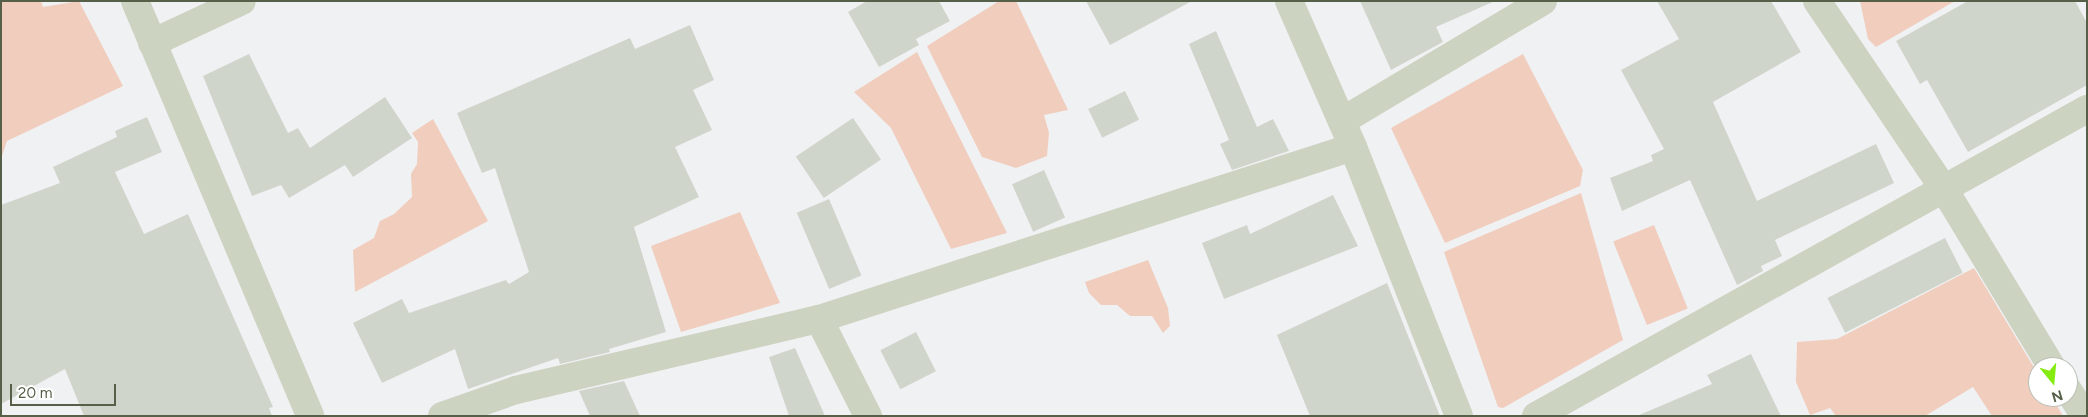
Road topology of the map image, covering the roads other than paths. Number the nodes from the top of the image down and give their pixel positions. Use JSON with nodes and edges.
{"nodes":[{"id":1,"x":135,"y":1,"type":"edge"},
{"id":2,"x":242,"y":1,"type":"edge"},
{"id":3,"x":1289,"y":1,"type":"edge"},
{"id":4,"x":1543,"y":1,"type":"edge"},
{"id":5,"x":1817,"y":1,"type":"edge"},
{"id":6,"x":152,"y":43,"type":"junction"},
{"id":7,"x":2087,"y":109,"type":"edge"},
{"id":8,"x":1342,"y":121,"type":"junction"},
{"id":9,"x":1353,"y":147,"type":"junction"},
{"id":10,"x":1944,"y":189,"type":"junction"},
{"id":11,"x":818,"y":319,"type":"junction"},
{"id":12,"x":2046,"y":357,"type":"edge"},
{"id":13,"x":2078,"y":405,"type":"edge"},
{"id":14,"x":310,"y":416,"type":"edge"},
{"id":15,"x":442,"y":416,"type":"edge"},
{"id":16,"x":868,"y":416,"type":"edge"},
{"id":17,"x":1459,"y":416,"type":"edge"},
{"id":18,"x":1536,"y":416,"type":"edge"},
{"id":19,"x":2085,"y":416,"type":"edge"}],
"edges":[{"from":1,"to":6,"type":"street"},
{"from":2,"to":6,"type":"street"},
{"from":3,"to":8,"type":"street"},
{"from":4,"to":8,"type":"street"},
{"from":5,"to":10,"type":"street"},
{"from":6,"to":14,"type":"street"},
{"from":7,"to":10,"type":"street"},
{"from":8,"to":9,"type":"street"},
{"from":9,"to":11,"type":"street"},
{"from":9,"to":17,"type":"street"},
{"from":10,"to":12,"type":"street"},
{"from":10,"to":18,"type":"street"},
{"from":11,"to":15,"type":"street"},
{"from":11,"to":16,"type":"street"},
{"from":13,"to":19,"type":"street"}]}
